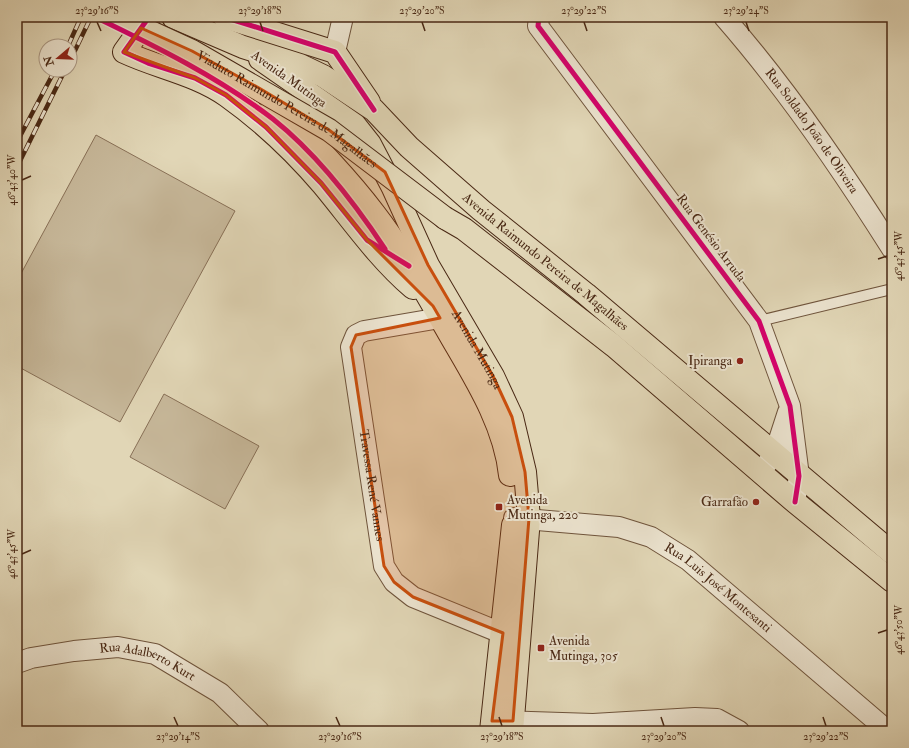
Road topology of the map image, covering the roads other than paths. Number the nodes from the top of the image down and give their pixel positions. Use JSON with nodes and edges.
{"nodes":[{"id":1,"x":118,"y":17,"type":"edge"},
{"id":2,"x":149,"y":17,"type":"edge"},
{"id":3,"x":173,"y":17,"type":"edge"},
{"id":4,"x":224,"y":17,"type":"edge"},
{"id":5,"x":343,"y":17,"type":"edge"},
{"id":6,"x":724,"y":17,"type":"edge"},
{"id":7,"x":743,"y":17,"type":"edge"},
{"id":8,"x":536,"y":20,"type":"edge"},
{"id":9,"x":744,"y":39,"type":"junction"},
{"id":10,"x":335,"y":52,"type":"junction"},
{"id":11,"x":269,"y":60,"type":"junction"},
{"id":12,"x":300,"y":64,"type":"junction"},
{"id":13,"x":259,"y":88,"type":"junction"},
{"id":14,"x":374,"y":110,"type":"junction"},
{"id":15,"x":445,"y":218,"type":"joint"},
{"id":16,"x":892,"y":249,"type":"edge"},
{"id":17,"x":892,"y":289,"type":"edge"},
{"id":18,"x":437,"y":312,"type":"junction"},
{"id":19,"x":760,"y":321,"type":"junction"},
{"id":20,"x":790,"y":406,"type":"junction"},
{"id":21,"x":774,"y":455,"type":"junction"},
{"id":22,"x":760,"y":472,"type":"junction"},
{"id":23,"x":799,"y":476,"type":"junction"},
{"id":24,"x":795,"y":502,"type":"junction"},
{"id":25,"x":521,"y":518,"type":"junction"},
{"id":26,"x":892,"y":553,"type":"edge"},
{"id":27,"x":892,"y":581,"type":"edge"},
{"id":28,"x":511,"y":637,"type":"junction"},
{"id":29,"x":17,"y":663,"type":"edge"},
{"id":30,"x":502,"y":726,"type":"edge"},
{"id":31,"x":259,"y":731,"type":"edge"},
{"id":32,"x":739,"y":731,"type":"edge"},
{"id":33,"x":888,"y":731,"type":"edge"}],
"edges":[{"from":1,"to":13,"type":"main road","name":"Viaduto Raimundo Pereira de Magalhães","bridge":true},
{"from":2,"to":18,"type":"main road"},
{"from":3,"to":11,"type":"main road","name":"Avenida Raimundo Pereira de Magalhães"},
{"from":4,"to":10,"type":"main road"},
{"from":5,"to":10,"type":"street"},
{"from":6,"to":9,"type":"street","name":"Rua Soldado João de Oliveira"},
{"from":7,"to":9,"type":"street"},
{"from":8,"to":19,"type":"street","name":"Rua Genésio Arruda"},
{"from":9,"to":16,"type":"street","name":"Rua Soldado João de Oliveira"},
{"from":10,"to":12,"type":"main road"},
{"from":10,"to":14,"type":"main road"},
{"from":11,"to":12,"type":"main road","name":"Avenida Raimundo Pereira de Magalhães"},
{"from":11,"to":25,"type":"main road","name":"Avenida Mutinga"},
{"from":12,"to":14,"type":"main road","name":"Avenida Raimundo Pereira de Magalhães"},
{"from":13,"to":15,"type":"main road","name":"Viaduto Raimundo Pereira de Magalhães","bridge":true},
{"from":13,"to":18,"type":"main road","name":"Avenida Mutinga","bridge":true},
{"from":14,"to":21,"type":"main road","name":"Avenida Raimundo Pereira de Magalhães"},
{"from":15,"to":22,"type":"main road","name":"Avenida Raimundo Pereira de Magalhães"},
{"from":17,"to":19,"type":"lane"},
{"from":18,"to":25,"type":"main road","name":"Avenida Mutinga"},
{"from":18,"to":28,"type":"street","name":"Travessa René Vannes"},
{"from":19,"to":20,"type":"street","name":"Rua Genésio Arruda"},
{"from":20,"to":21,"type":"street"},
{"from":20,"to":23,"type":"street","name":"Rua Genésio Arruda"},
{"from":21,"to":22,"type":"street"},
{"from":21,"to":23,"type":"main road","name":"Avenida Raimundo Pereira de Magalhães"},
{"from":22,"to":24,"type":"main road","name":"Avenida Raimundo Pereira de Magalhães"},
{"from":23,"to":24,"type":"street","name":"Rua Genésio Arruda"},
{"from":23,"to":26,"type":"main road","name":"Avenida Raimundo Pereira de Magalhães"},
{"from":24,"to":27,"type":"main road","name":"Avenida Raimundo Pereira de Magalhães"},
{"from":25,"to":28,"type":"main road","name":"Avenida Mutinga"},
{"from":25,"to":33,"type":"street","name":"Rua Luis José Montesanti"},
{"from":28,"to":30,"type":"main road","name":"Avenida Mutinga"},
{"from":29,"to":31,"type":"street","name":"Rua Adalberto Kurt"},
{"from":30,"to":32,"type":"street"}]}
